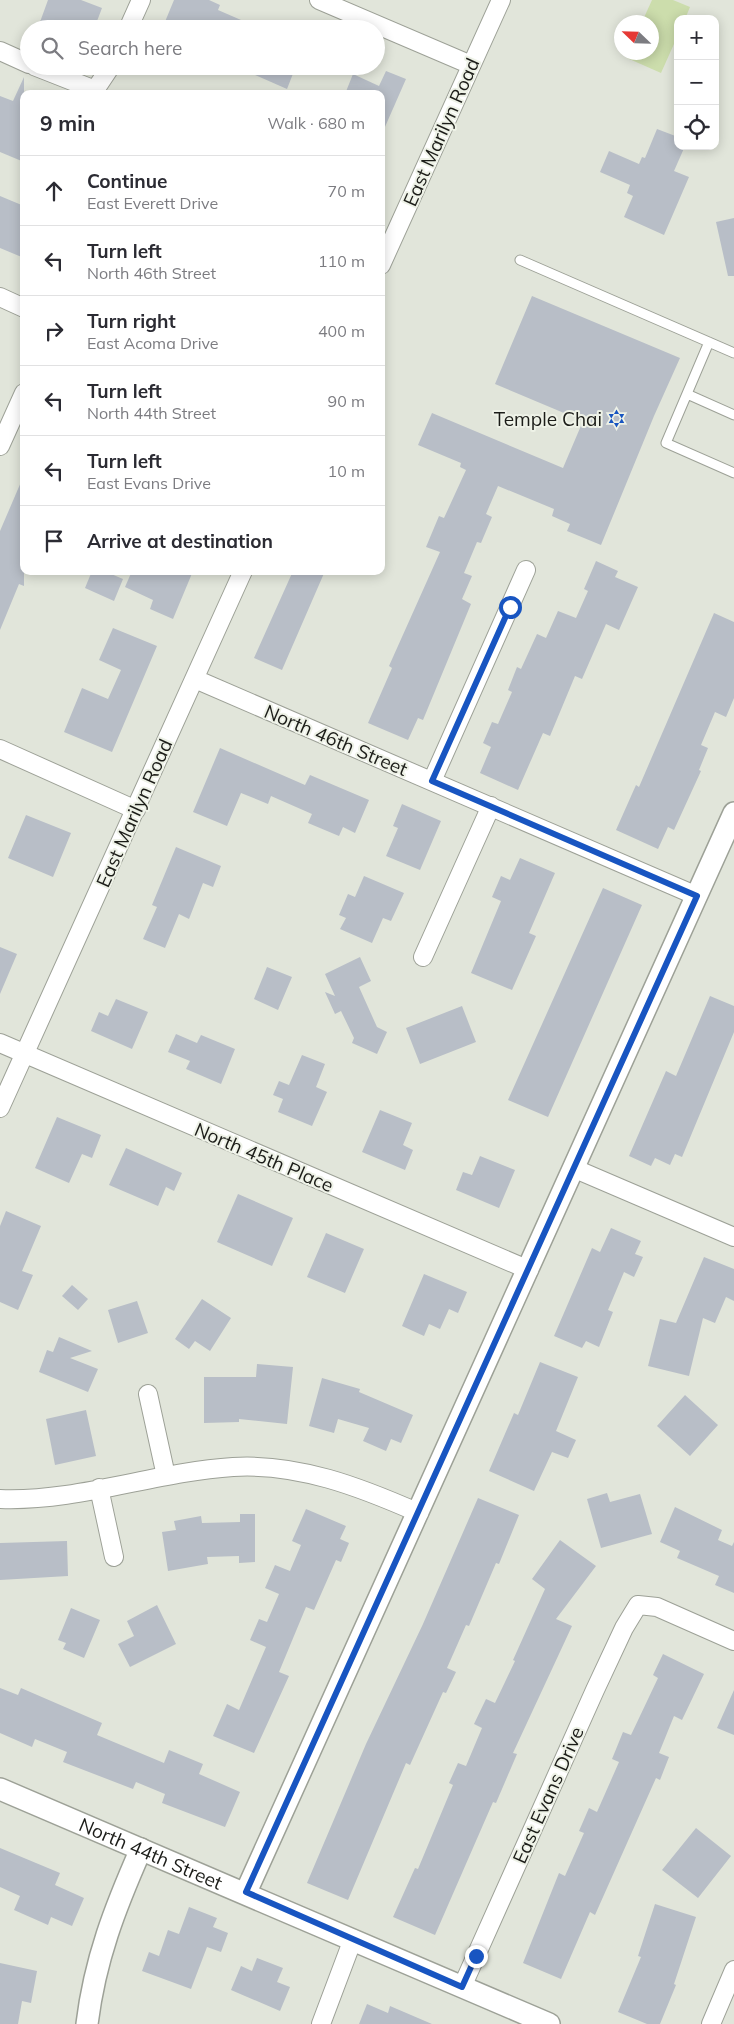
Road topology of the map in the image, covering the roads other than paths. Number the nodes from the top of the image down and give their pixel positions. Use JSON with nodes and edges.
{"nodes":[{"id":1,"x":141,"y":0,"type":"edge"},
{"id":2,"x":319,"y":0,"type":"edge"},
{"id":3,"x":501,"y":0,"type":"edge"},
{"id":4,"x":132,"y":20,"type":"edge"},
{"id":5,"x":365,"y":20,"type":"edge"},
{"id":6,"x":385,"y":28,"type":"edge"},
{"id":7,"x":0,"y":51,"type":"edge"},
{"id":8,"x":20,"y":60,"type":"edge"},
{"id":9,"x":472,"y":66,"type":"junction"},
{"id":10,"x":57,"y":75,"type":"edge"},
{"id":11,"x":105,"y":75,"type":"edge"},
{"id":12,"x":96,"y":90,"type":"edge"},
{"id":13,"x":96,"y":90,"type":"edge"},
{"id":14,"x":385,"y":256,"type":"edge"},
{"id":15,"x":520,"y":260,"type":"dead end"},
{"id":16,"x":0,"y":297,"type":"edge"},
{"id":17,"x":20,"y":306,"type":"edge"},
{"id":18,"x":709,"y":342,"type":"junction"},
{"id":19,"x":734,"y":353,"type":"edge"},
{"id":20,"x":687,"y":394,"type":"junction"},
{"id":21,"x":20,"y":402,"type":"edge"},
{"id":22,"x":734,"y":415,"type":"edge"},
{"id":23,"x":0,"y":446,"type":"edge"},
{"id":24,"x":734,"y":473,"type":"edge"},
{"id":25,"x":526,"y":570,"type":"dead end"},
{"id":26,"x":241,"y":575,"type":"edge"},
{"id":27,"x":195,"y":679,"type":"junction"},
{"id":28,"x":0,"y":750,"type":"edge"},
{"id":29,"x":432,"y":781,"type":"junction"},
{"id":30,"x":491,"y":806,"type":"junction"},
{"id":31,"x":136,"y":810,"type":"junction"},
{"id":32,"x":734,"y":813,"type":"edge"},
{"id":33,"x":697,"y":896,"type":"junction"},
{"id":34,"x":423,"y":957,"type":"dead end"},
{"id":35,"x":0,"y":1043,"type":"edge"},
{"id":36,"x":25,"y":1054,"type":"junction"},
{"id":37,"x":0,"y":1108,"type":"edge"},
{"id":38,"x":572,"y":1168,"type":"junction"},
{"id":39,"x":734,"y":1237,"type":"edge"},
{"id":40,"x":528,"y":1270,"type":"junction"},
{"id":41,"x":148,"y":1394,"type":"dead end"},
{"id":42,"x":166,"y":1476,"type":"junction"},
{"id":43,"x":99,"y":1488,"type":"junction"},
{"id":44,"x":0,"y":1499,"type":"edge"},
{"id":45,"x":419,"y":1513,"type":"junction"},
{"id":46,"x":114,"y":1557,"type":"dead end"},
{"id":47,"x":734,"y":1641,"type":"edge"},
{"id":48,"x":0,"y":1789,"type":"edge"},
{"id":49,"x":141,"y":1849,"type":"junction"},
{"id":50,"x":246,"y":1892,"type":"junction"},
{"id":51,"x":353,"y":1939,"type":"junction"},
{"id":52,"x":734,"y":1970,"type":"edge"},
{"id":53,"x":462,"y":1987,"type":"junction"},
{"id":54,"x":87,"y":2024,"type":"edge"},
{"id":55,"x":321,"y":2024,"type":"edge"},
{"id":56,"x":549,"y":2024,"type":"edge"},
{"id":57,"x":711,"y":2024,"type":"edge"}],
"edges":[{"from":1,"to":4,"type":"street"},
{"from":2,"to":5,"type":"street"},
{"from":3,"to":9,"type":"street","name":"East Marilyn Road"},
{"from":6,"to":9,"type":"street"},
{"from":7,"to":8,"type":"street"},
{"from":9,"to":14,"type":"street","name":"East Marilyn Road"},
{"from":10,"to":12,"type":"street"},
{"from":11,"to":13,"type":"street"},
{"from":15,"to":18,"type":"lane"},
{"from":16,"to":17,"type":"street"},
{"from":18,"to":19,"type":"lane"},
{"from":18,"to":20,"type":"lane"},
{"from":20,"to":22,"type":"lane"},
{"from":20,"to":24,"type":"lane"},
{"from":21,"to":23,"type":"street"},
{"from":25,"to":29,"type":"street"},
{"from":26,"to":27,"type":"street","name":"East Marilyn Road"},
{"from":27,"to":29,"type":"street","name":"North 46th Street"},
{"from":27,"to":31,"type":"street","name":"East Marilyn Road"},
{"from":28,"to":31,"type":"street"},
{"from":29,"to":30,"type":"street","name":"North 46th Street"},
{"from":30,"to":33,"type":"street","name":"North 46th Street"},
{"from":30,"to":34,"type":"street"},
{"from":31,"to":36,"type":"street","name":"East Marilyn Road"},
{"from":32,"to":33,"type":"street"},
{"from":33,"to":38,"type":"street"},
{"from":35,"to":36,"type":"street","name":"North 45th Place"},
{"from":36,"to":37,"type":"street","name":"East Marilyn Road"},
{"from":36,"to":40,"type":"street","name":"North 45th Place"},
{"from":38,"to":39,"type":"street"},
{"from":38,"to":40,"type":"street"},
{"from":40,"to":45,"type":"street"},
{"from":41,"to":42,"type":"street"},
{"from":42,"to":43,"type":"street"},
{"from":42,"to":45,"type":"street"},
{"from":43,"to":44,"type":"street"},
{"from":43,"to":46,"type":"street"},
{"from":45,"to":50,"type":"street"},
{"from":47,"to":53,"type":"street","name":"East Evans Drive"},
{"from":48,"to":49,"type":"street","name":"North 44th Street"},
{"from":49,"to":50,"type":"street","name":"North 44th Street"},
{"from":49,"to":54,"type":"street"},
{"from":50,"to":51,"type":"street","name":"North 44th Street"},
{"from":51,"to":53,"type":"street","name":"North 44th Street"},
{"from":51,"to":55,"type":"street"},
{"from":52,"to":57,"type":"street"},
{"from":53,"to":56,"type":"street","name":"North 44th Street"}]}
